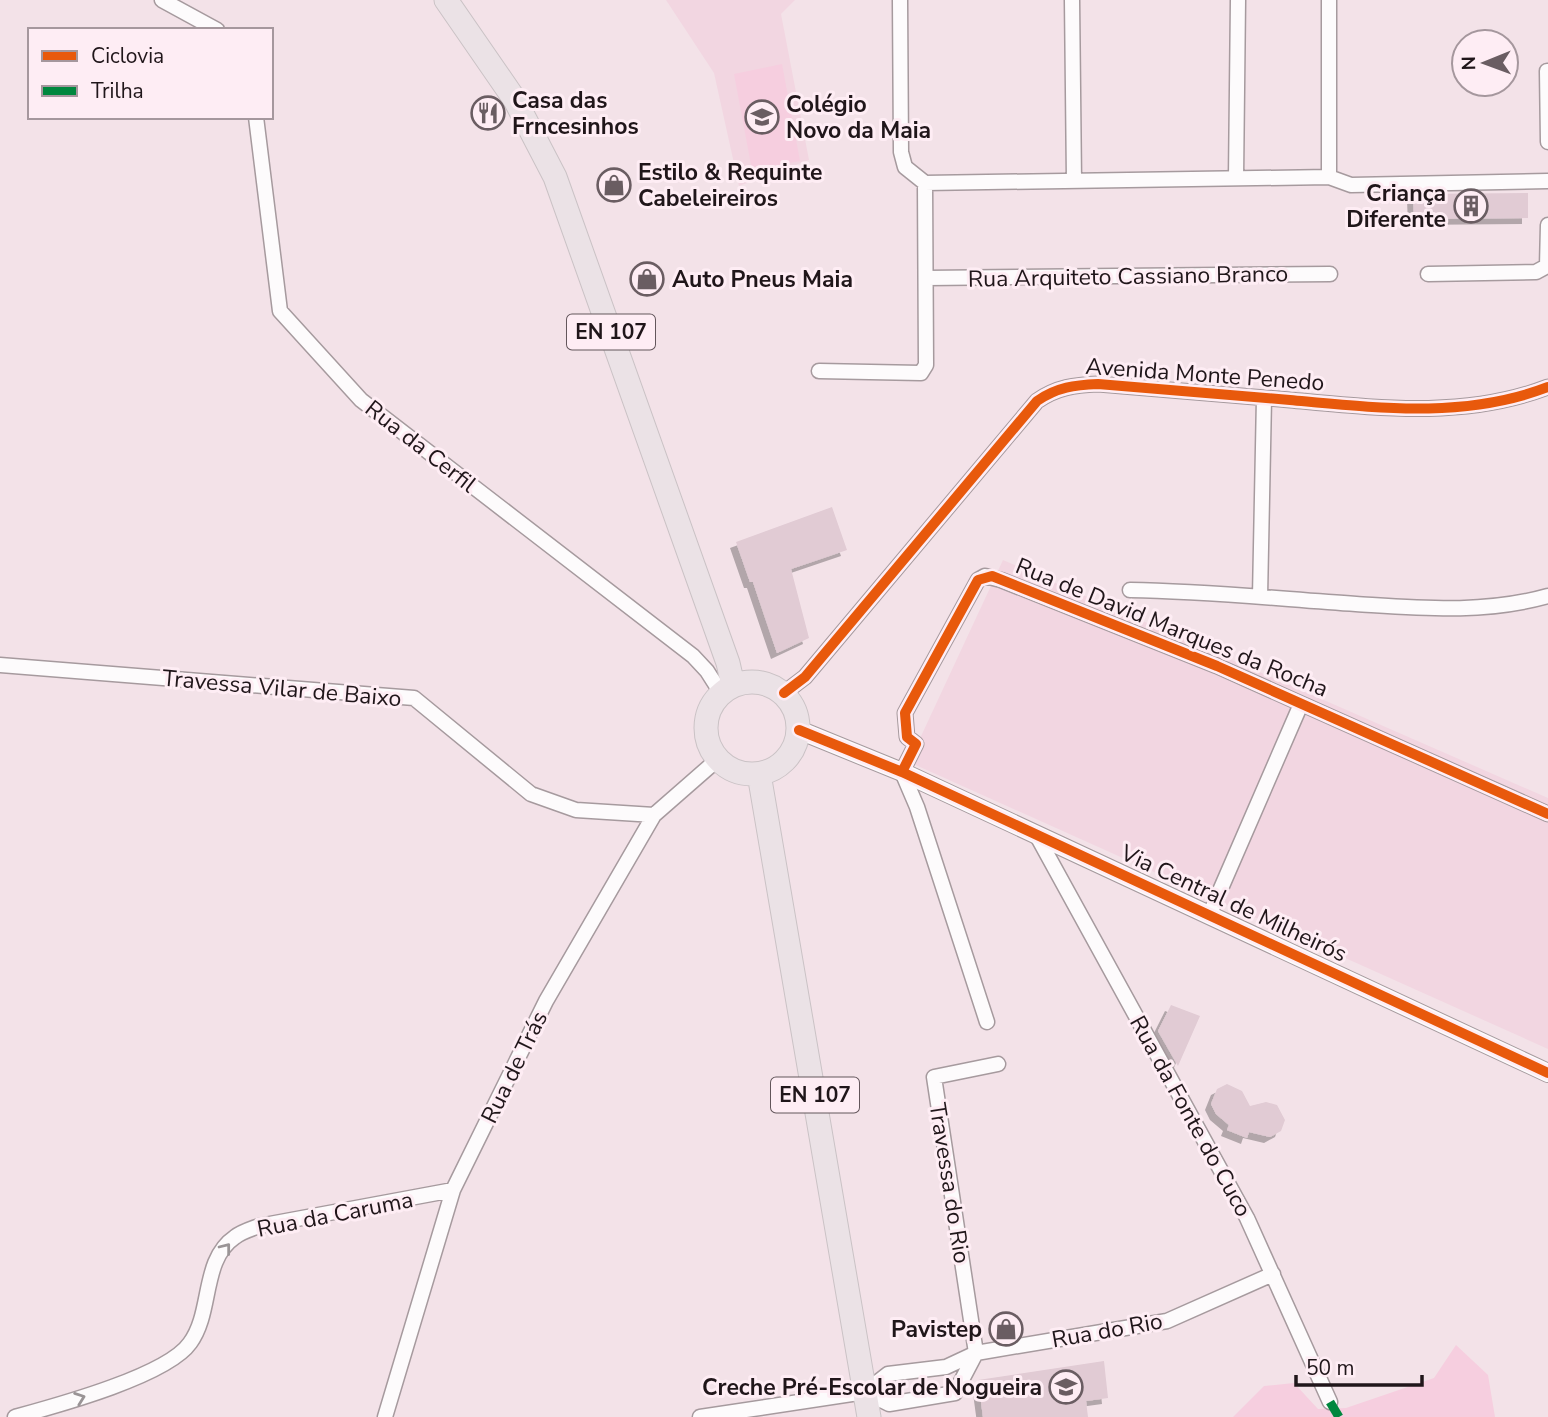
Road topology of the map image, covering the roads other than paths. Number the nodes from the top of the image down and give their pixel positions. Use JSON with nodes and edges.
{"nodes":[{"id":1,"x":162,"y":0,"type":"edge"},
{"id":2,"x":446,"y":0,"type":"edge"},
{"id":3,"x":900,"y":0,"type":"edge"},
{"id":4,"x":1072,"y":0,"type":"edge"},
{"id":5,"x":1238,"y":0,"type":"edge"},
{"id":6,"x":1329,"y":0,"type":"edge"},
{"id":7,"x":213,"y":28,"type":"edge"},
{"id":8,"x":1547,"y":71,"type":"edge"},
{"id":9,"x":256,"y":119,"type":"edge"},
{"id":10,"x":1548,"y":142,"type":"edge"},
{"id":11,"x":1329,"y":177,"type":"junction"},
{"id":12,"x":1236,"y":178,"type":"junction"},
{"id":13,"x":1074,"y":181,"type":"junction"},
{"id":14,"x":1548,"y":181,"type":"edge"},
{"id":15,"x":925,"y":183,"type":"junction"},
{"id":16,"x":1548,"y":225,"type":"edge"},
{"id":17,"x":1330,"y":274,"type":"dead end"},
{"id":18,"x":1428,"y":274,"type":"dead end"},
{"id":19,"x":927,"y":278,"type":"junction"},
{"id":20,"x":819,"y":372,"type":"dead end"},
{"id":21,"x":1548,"y":387,"type":"edge"},
{"id":22,"x":1264,"y":398,"type":"junction"},
{"id":23,"x":1130,"y":590,"type":"dead end"},
{"id":24,"x":1548,"y":596,"type":"edge"},
{"id":25,"x":1260,"y":597,"type":"junction"},
{"id":26,"x":0,"y":665,"type":"edge"},
{"id":27,"x":727,"y":689,"type":"junction"},
{"id":28,"x":784,"y":693,"type":"junction"},
{"id":29,"x":1301,"y":704,"type":"junction"},
{"id":30,"x":799,"y":730,"type":"junction"},
{"id":31,"x":718,"y":759,"type":"junction"},
{"id":32,"x":902,"y":772,"type":"junction"},
{"id":33,"x":759,"y":774,"type":"junction"},
{"id":34,"x":1548,"y":814,"type":"edge"},
{"id":35,"x":654,"y":815,"type":"junction"},
{"id":36,"x":1037,"y":836,"type":"junction"},
{"id":37,"x":1209,"y":916,"type":"junction"},
{"id":38,"x":987,"y":1022,"type":"dead end"},
{"id":39,"x":998,"y":1064,"type":"dead end"},
{"id":40,"x":1548,"y":1073,"type":"edge"},
{"id":41,"x":453,"y":1190,"type":"junction"},
{"id":42,"x":1273,"y":1274,"type":"junction"},
{"id":43,"x":976,"y":1353,"type":"junction"},
{"id":44,"x":865,"y":1392,"type":"junction"},
{"id":45,"x":1330,"y":1402,"type":"dead end"},
{"id":46,"x":15,"y":1417,"type":"edge"},
{"id":47,"x":385,"y":1417,"type":"edge"},
{"id":48,"x":699,"y":1417,"type":"edge"},
{"id":49,"x":869,"y":1417,"type":"edge"}],
"edges":[{"from":1,"to":7,"type":"street"},
{"from":2,"to":27,"type":"main road","number":"EN 107"},
{"from":3,"to":15,"type":"street"},
{"from":4,"to":13,"type":"street"},
{"from":5,"to":12,"type":"street"},
{"from":6,"to":11,"type":"street"},
{"from":8,"to":10,"type":"street"},
{"from":9,"to":27,"type":"street","name":"Rua da Cerfil"},
{"from":11,"to":12,"type":"street"},
{"from":11,"to":14,"type":"street"},
{"from":12,"to":13,"type":"street"},
{"from":13,"to":15,"type":"street"},
{"from":15,"to":19,"type":"street"},
{"from":16,"to":18,"type":"street"},
{"from":17,"to":19,"type":"street","name":"Rua Arquiteto Cassiano Branco"},
{"from":19,"to":20,"type":"street"},
{"from":21,"to":22,"type":"street","name":"Avenida Monte Penedo"},
{"from":22,"to":25,"type":"street"},
{"from":22,"to":28,"type":"street","name":"Avenida Monte Penedo"},
{"from":23,"to":25,"type":"street"},
{"from":24,"to":25,"type":"street"},
{"from":26,"to":35,"type":"street","name":"Travessa Vilar de Baixo"},
{"from":27,"to":28,"type":"main road"},
{"from":27,"to":31,"type":"main road"},
{"from":28,"to":30,"type":"main road"},
{"from":29,"to":32,"type":"street","name":"Rua de David Marques da Rocha"},
{"from":29,"to":34,"type":"street","name":"Rua de David Marques da Rocha"},
{"from":29,"to":37,"type":"street"},
{"from":30,"to":32,"type":"street","name":"Via Central de Milheirós"},
{"from":30,"to":33,"type":"main road"},
{"from":31,"to":33,"type":"main road"},
{"from":31,"to":35,"type":"street","name":"Rua de Trás"},
{"from":32,"to":36,"type":"street","name":"Via Central de Milheirós"},
{"from":32,"to":38,"type":"street"},
{"from":33,"to":44,"type":"main road","number":"EN 107"},
{"from":35,"to":41,"type":"street","name":"Rua de Trás"},
{"from":36,"to":37,"type":"street","name":"Via Central de Milheirós"},
{"from":36,"to":42,"type":"street","name":"Rua da Fonte do Cuco"},
{"from":37,"to":40,"type":"street","name":"Via Central de Milheirós"},
{"from":39,"to":43,"type":"street","name":"Travessa do Rio"},
{"from":46,"to":41,"type":"street","name":"Rua da Caruma","one_way":true},
{"from":41,"to":47,"type":"street","name":"Rua de Trás"},
{"from":42,"to":43,"type":"street","name":"Rua do Rio"},
{"from":42,"to":45,"type":"street","name":"Rua da Fonte do Cuco"},
{"from":43,"to":44,"type":"street","name":"Rua do Rio"},
{"from":43,"to":44,"type":"street","name":"Rua do Rio"},
{"from":44,"to":48,"type":"street","name":"Rua do Rio"},
{"from":44,"to":49,"type":"main road","number":"EN 107"}]}
